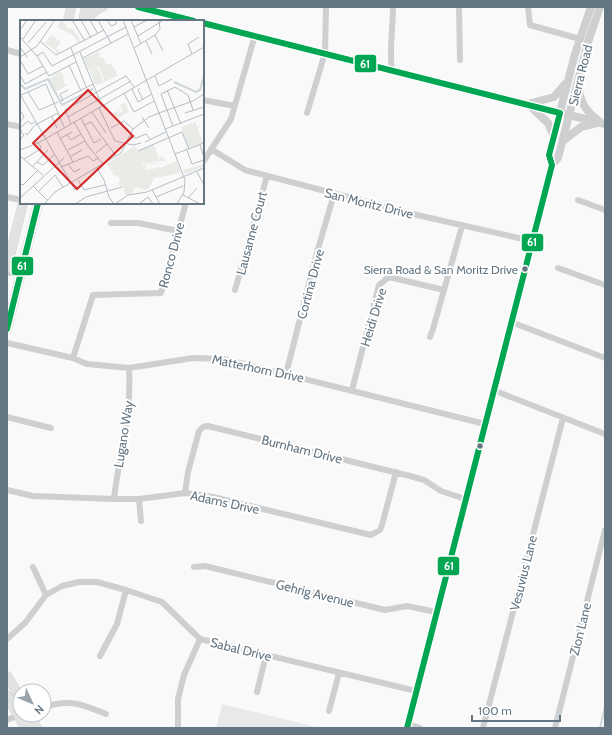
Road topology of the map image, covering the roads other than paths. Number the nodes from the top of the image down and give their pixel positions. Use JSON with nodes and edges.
{"nodes":[{"id":1,"x":71,"y":7,"type":"edge"},
{"id":2,"x":86,"y":7,"type":"edge"},
{"id":3,"x":103,"y":7,"type":"edge"},
{"id":4,"x":138,"y":7,"type":"edge"},
{"id":5,"x":326,"y":7,"type":"edge"},
{"id":6,"x":393,"y":7,"type":"edge"},
{"id":7,"x":459,"y":7,"type":"edge"},
{"id":8,"x":528,"y":7,"type":"edge"},
{"id":9,"x":591,"y":7,"type":"edge"},
{"id":10,"x":600,"y":7,"type":"edge"},
{"id":11,"x":68,"y":20,"type":"edge"},
{"id":12,"x":83,"y":20,"type":"edge"},
{"id":13,"x":84,"y":20,"type":"edge"},
{"id":14,"x":190,"y":20,"type":"edge"},
{"id":15,"x":204,"y":23,"type":"edge"},
{"id":16,"x":255,"y":35,"type":"junction"},
{"id":17,"x":580,"y":39,"type":"junction"},
{"id":18,"x":7,"y":50,"type":"edge"},
{"id":19,"x":325,"y":53,"type":"junction"},
{"id":20,"x":20,"y":54,"type":"edge"},
{"id":21,"x":460,"y":60,"type":"dead end"},
{"id":22,"x":392,"y":70,"type":"junction"},
{"id":23,"x":570,"y":74,"type":"junction"},
{"id":24,"x":577,"y":84,"type":"junction"},
{"id":25,"x":204,"y":100,"type":"edge"},
{"id":26,"x":526,"y":104,"type":"junction"},
{"id":27,"x":235,"y":106,"type":"junction"},
{"id":28,"x":307,"y":113,"type":"dead end"},
{"id":29,"x":560,"y":113,"type":"junction"},
{"id":30,"x":570,"y":116,"type":"junction"},
{"id":31,"x":7,"y":124,"type":"edge"},
{"id":32,"x":603,"y":124,"type":"edge"},
{"id":33,"x":20,"y":127,"type":"edge"},
{"id":34,"x":554,"y":138,"type":"junction"},
{"id":35,"x":563,"y":141,"type":"junction"},
{"id":36,"x":211,"y":149,"type":"junction"},
{"id":37,"x":204,"y":160,"type":"edge"},
{"id":38,"x":552,"y":165,"type":"junction"},
{"id":39,"x":267,"y":176,"type":"junction"},
{"id":40,"x":334,"y":194,"type":"junction"},
{"id":41,"x":7,"y":197,"type":"edge"},
{"id":42,"x":20,"y":200,"type":"edge"},
{"id":43,"x":578,"y":200,"type":"dead end"},
{"id":44,"x":23,"y":204,"type":"edge"},
{"id":45,"x":38,"y":204,"type":"edge"},
{"id":46,"x":186,"y":204,"type":"edge"},
{"id":47,"x":605,"y":210,"type":"edge"},
{"id":48,"x":111,"y":223,"type":"dead end"},
{"id":49,"x":462,"y":226,"type":"junction"},
{"id":50,"x":178,"y":231,"type":"junction"},
{"id":51,"x":532,"y":241,"type":"junction"},
{"id":52,"x":7,"y":268,"type":"edge"},
{"id":53,"x":558,"y":268,"type":"dead end"},
{"id":54,"x":7,"y":272,"type":"edge"},
{"id":55,"x":20,"y":275,"type":"junction"},
{"id":56,"x":605,"y":285,"type":"edge"},
{"id":57,"x":236,"y":290,"type":"dead end"},
{"id":58,"x":444,"y":290,"type":"junction"},
{"id":59,"x":511,"y":322,"type":"junction"},
{"id":60,"x":7,"y":329,"type":"edge"},
{"id":61,"x":430,"y":337,"type":"dead end"},
{"id":62,"x":7,"y":342,"type":"edge"},
{"id":63,"x":73,"y":358,"type":"junction"},
{"id":64,"x":605,"y":358,"type":"edge"},
{"id":65,"x":129,"y":368,"type":"junction"},
{"id":66,"x":286,"y":374,"type":"junction"},
{"id":67,"x":352,"y":390,"type":"junction"},
{"id":68,"x":494,"y":390,"type":"junction"},
{"id":69,"x":7,"y":417,"type":"edge"},
{"id":70,"x":563,"y":418,"type":"junction"},
{"id":71,"x":485,"y":424,"type":"junction"},
{"id":72,"x":51,"y":428,"type":"dead end"},
{"id":73,"x":605,"y":434,"type":"edge"},
{"id":74,"x":396,"y":472,"type":"junction"},
{"id":75,"x":7,"y":490,"type":"edge"},
{"id":76,"x":185,"y":493,"type":"junction"},
{"id":77,"x":114,"y":499,"type":"junction"},
{"id":78,"x":139,"y":499,"type":"junction"},
{"id":79,"x":465,"y":499,"type":"junction"},
{"id":80,"x":141,"y":521,"type":"dead end"},
{"id":81,"x":605,"y":530,"type":"edge"},
{"id":82,"x":33,"y":567,"type":"dead end"},
{"id":83,"x":194,"y":567,"type":"dead end"},
{"id":84,"x":126,"y":590,"type":"junction"},
{"id":85,"x":46,"y":595,"type":"junction"},
{"id":86,"x":436,"y":612,"type":"junction"},
{"id":87,"x":7,"y":639,"type":"edge"},
{"id":88,"x":200,"y":639,"type":"junction"},
{"id":89,"x":266,"y":655,"type":"junction"},
{"id":90,"x":100,"y":656,"type":"dead end"},
{"id":91,"x":339,"y":673,"type":"junction"},
{"id":92,"x":416,"y":691,"type":"junction"},
{"id":93,"x":257,"y":692,"type":"dead end"},
{"id":94,"x":52,"y":704,"type":"edge"},
{"id":95,"x":329,"y":710,"type":"dead end"},
{"id":96,"x":106,"y":714,"type":"dead end"},
{"id":97,"x":407,"y":726,"type":"edge"},
{"id":98,"x":178,"y":728,"type":"edge"},
{"id":99,"x":420,"y":728,"type":"edge"},
{"id":100,"x":483,"y":728,"type":"edge"},
{"id":101,"x":555,"y":728,"type":"edge"}],
"edges":[{"from":1,"to":11,"type":"main road"},
{"from":2,"to":12,"type":"main road"},
{"from":3,"to":13,"type":"main road"},
{"from":4,"to":14,"type":"street"},
{"from":5,"to":19,"type":"street"},
{"from":6,"to":22,"type":"street"},
{"from":7,"to":21,"type":"street"},
{"from":8,"to":17,"type":"street"},
{"from":9,"to":17,"type":"street","name":"Sierra Road"},
{"from":10,"to":24,"type":"street","name":"Sierra Road"},
{"from":15,"to":16,"type":"street"},
{"from":16,"to":19,"type":"street"},
{"from":16,"to":27,"type":"street"},
{"from":17,"to":23,"type":"street","name":"Sierra Road"},
{"from":18,"to":20,"type":"street"},
{"from":19,"to":22,"type":"street"},
{"from":19,"to":28,"type":"street"},
{"from":22,"to":26,"type":"street"},
{"from":23,"to":26,"type":"street"},
{"from":23,"to":29,"type":"street","name":"Sierra Road"},
{"from":24,"to":30,"type":"street","name":"Sierra Road"},
{"from":24,"to":32,"type":"street"},
{"from":25,"to":27,"type":"street"},
{"from":26,"to":29,"type":"street"},
{"from":26,"to":34,"type":"street"},
{"from":27,"to":36,"type":"street"},
{"from":29,"to":30,"type":"street"},
{"from":29,"to":34,"type":"street","name":"Sierra Road"},
{"from":30,"to":32,"type":"street"},
{"from":30,"to":35,"type":"street","name":"Sierra Road"},
{"from":31,"to":33,"type":"street"},
{"from":32,"to":35,"type":"street"},
{"from":34,"to":38,"type":"street","name":"Sierra Road"},
{"from":35,"to":38,"type":"street","name":"Sierra Road"},
{"from":36,"to":37,"type":"street"},
{"from":36,"to":39,"type":"street","name":"San Moritz Drive"},
{"from":38,"to":51,"type":"street","name":"Sierra Road"},
{"from":39,"to":40,"type":"street","name":"San Moritz Drive"},
{"from":39,"to":57,"type":"street","name":"Lausanne Court"},
{"from":40,"to":49,"type":"street","name":"San Moritz Drive"},
{"from":40,"to":66,"type":"street","name":"Cortina Drive"},
{"from":41,"to":42,"type":"street"},
{"from":43,"to":47,"type":"street"},
{"from":44,"to":52,"type":"main road"},
{"from":45,"to":55,"type":"main road"},
{"from":46,"to":50,"type":"street","name":"Ronco Drive"},
{"from":48,"to":50,"type":"street"},
{"from":49,"to":51,"type":"street","name":"San Moritz Drive"},
{"from":49,"to":58,"type":"street"},
{"from":50,"to":63,"type":"street","name":"Ronco Drive"},
{"from":51,"to":59,"type":"street","name":"Sierra Road"},
{"from":53,"to":56,"type":"street"},
{"from":54,"to":55,"type":"street"},
{"from":55,"to":60,"type":"main road"},
{"from":58,"to":61,"type":"street"},
{"from":58,"to":67,"type":"street","name":"Heidi Drive"},
{"from":59,"to":64,"type":"street"},
{"from":59,"to":68,"type":"street","name":"Sierra Road"},
{"from":62,"to":63,"type":"street","name":"Matterhorn Drive"},
{"from":63,"to":65,"type":"street","name":"Matterhorn Drive"},
{"from":65,"to":66,"type":"street","name":"Matterhorn Drive"},
{"from":65,"to":77,"type":"street","name":"Lugano Way"},
{"from":66,"to":67,"type":"street","name":"Matterhorn Drive"},
{"from":67,"to":71,"type":"street","name":"Matterhorn Drive"},
{"from":68,"to":70,"type":"street"},
{"from":68,"to":71,"type":"street","name":"Sierra Road"},
{"from":69,"to":72,"type":"street"},
{"from":70,"to":73,"type":"street"},
{"from":70,"to":100,"type":"street","name":"Vesuvius Lane"},
{"from":71,"to":79,"type":"street","name":"Sierra Road"},
{"from":74,"to":76,"type":"street","name":"Adams Drive"},
{"from":74,"to":76,"type":"street","name":"Burnham Drive"},
{"from":74,"to":79,"type":"street","name":"Burnham Drive"},
{"from":75,"to":77,"type":"street","name":"Adams Drive"},
{"from":76,"to":78,"type":"street","name":"Adams Drive"},
{"from":77,"to":78,"type":"street","name":"Adams Drive"},
{"from":78,"to":80,"type":"street"},
{"from":79,"to":86,"type":"street","name":"Sierra Road"},
{"from":81,"to":101,"type":"street","name":"Zion Lane"},
{"from":82,"to":85,"type":"street"},
{"from":83,"to":86,"type":"street","name":"Gehrig Avenue"},
{"from":84,"to":85,"type":"street","name":"Sabal Drive"},
{"from":84,"to":88,"type":"street","name":"Sabal Drive"},
{"from":84,"to":90,"type":"street"},
{"from":85,"to":87,"type":"street","name":"Sabal Drive"},
{"from":86,"to":92,"type":"street","name":"Sierra Road"},
{"from":88,"to":89,"type":"street","name":"Sabal Drive"},
{"from":88,"to":98,"type":"street"},
{"from":89,"to":91,"type":"street","name":"Sabal Drive"},
{"from":89,"to":93,"type":"street"},
{"from":91,"to":92,"type":"street","name":"Sabal Drive"},
{"from":91,"to":95,"type":"street"},
{"from":92,"to":97,"type":"street","name":"Sierra Road"},
{"from":94,"to":96,"type":"street"},
{"from":97,"to":99,"type":"street"}]}
